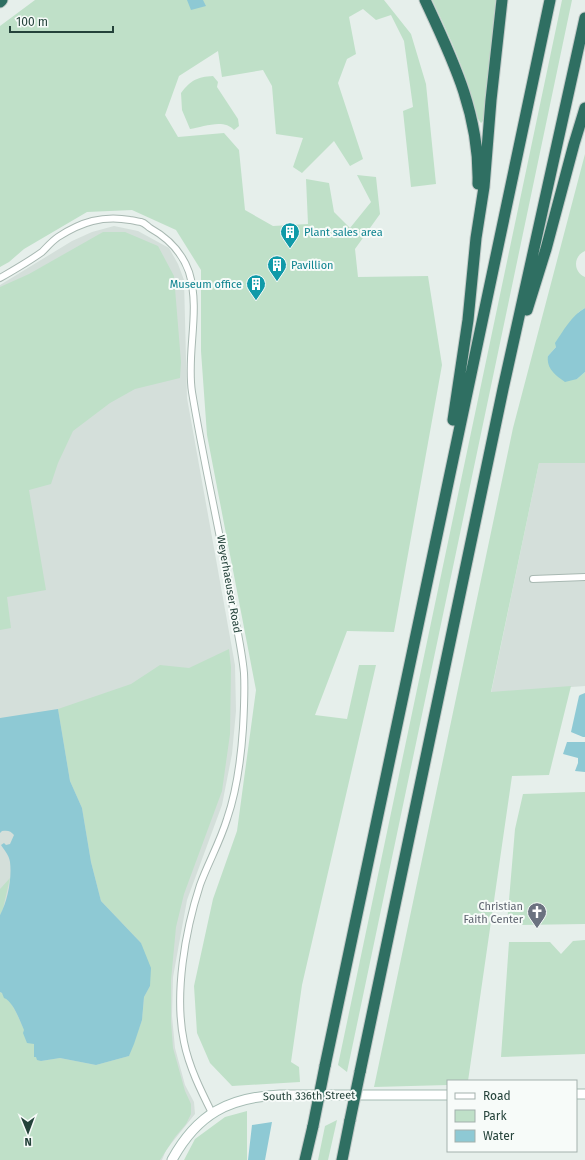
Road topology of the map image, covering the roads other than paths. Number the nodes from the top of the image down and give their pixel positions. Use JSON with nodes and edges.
{"nodes":[{"id":1,"x":425,"y":0,"type":"edge"},
{"id":2,"x":550,"y":0,"type":"edge"},
{"id":3,"x":501,"y":4,"type":"edge"},
{"id":4,"x":585,"y":20,"type":"edge"},
{"id":5,"x":585,"y":108,"type":"edge"},
{"id":6,"x":476,"y":238,"type":"junction"},
{"id":7,"x":0,"y":278,"type":"edge"},
{"id":8,"x":503,"y":389,"type":"junction"},
{"id":9,"x":439,"y":520,"type":"junction"},
{"id":10,"x":585,"y":577,"type":"edge"},
{"id":11,"x":533,"y":579,"type":"dead end"},
{"id":12,"x":447,"y":1095,"type":"edge"},
{"id":13,"x":212,"y":1113,"type":"junction"},
{"id":14,"x":172,"y":1160,"type":"edge"},
{"id":15,"x":305,"y":1160,"type":"edge"},
{"id":16,"x":342,"y":1160,"type":"edge"}],
"edges":[{"from":1,"to":6,"type":"highway"},
{"from":2,"to":9,"type":"highway"},
{"from":3,"to":6,"type":"highway"},
{"from":4,"to":8,"type":"highway"},
{"from":5,"to":8,"type":"highway"},
{"from":6,"to":9,"type":"highway"},
{"from":7,"to":13,"type":"street","name":"Weyerhaeuser Road"},
{"from":8,"to":16,"type":"highway","bridge":true},
{"from":9,"to":15,"type":"highway","bridge":true},
{"from":10,"to":11,"type":"street"},
{"from":12,"to":13,"type":"main road","name":"South 336th Street"},
{"from":13,"to":14,"type":"main road","name":"South 336th Street"}]}
